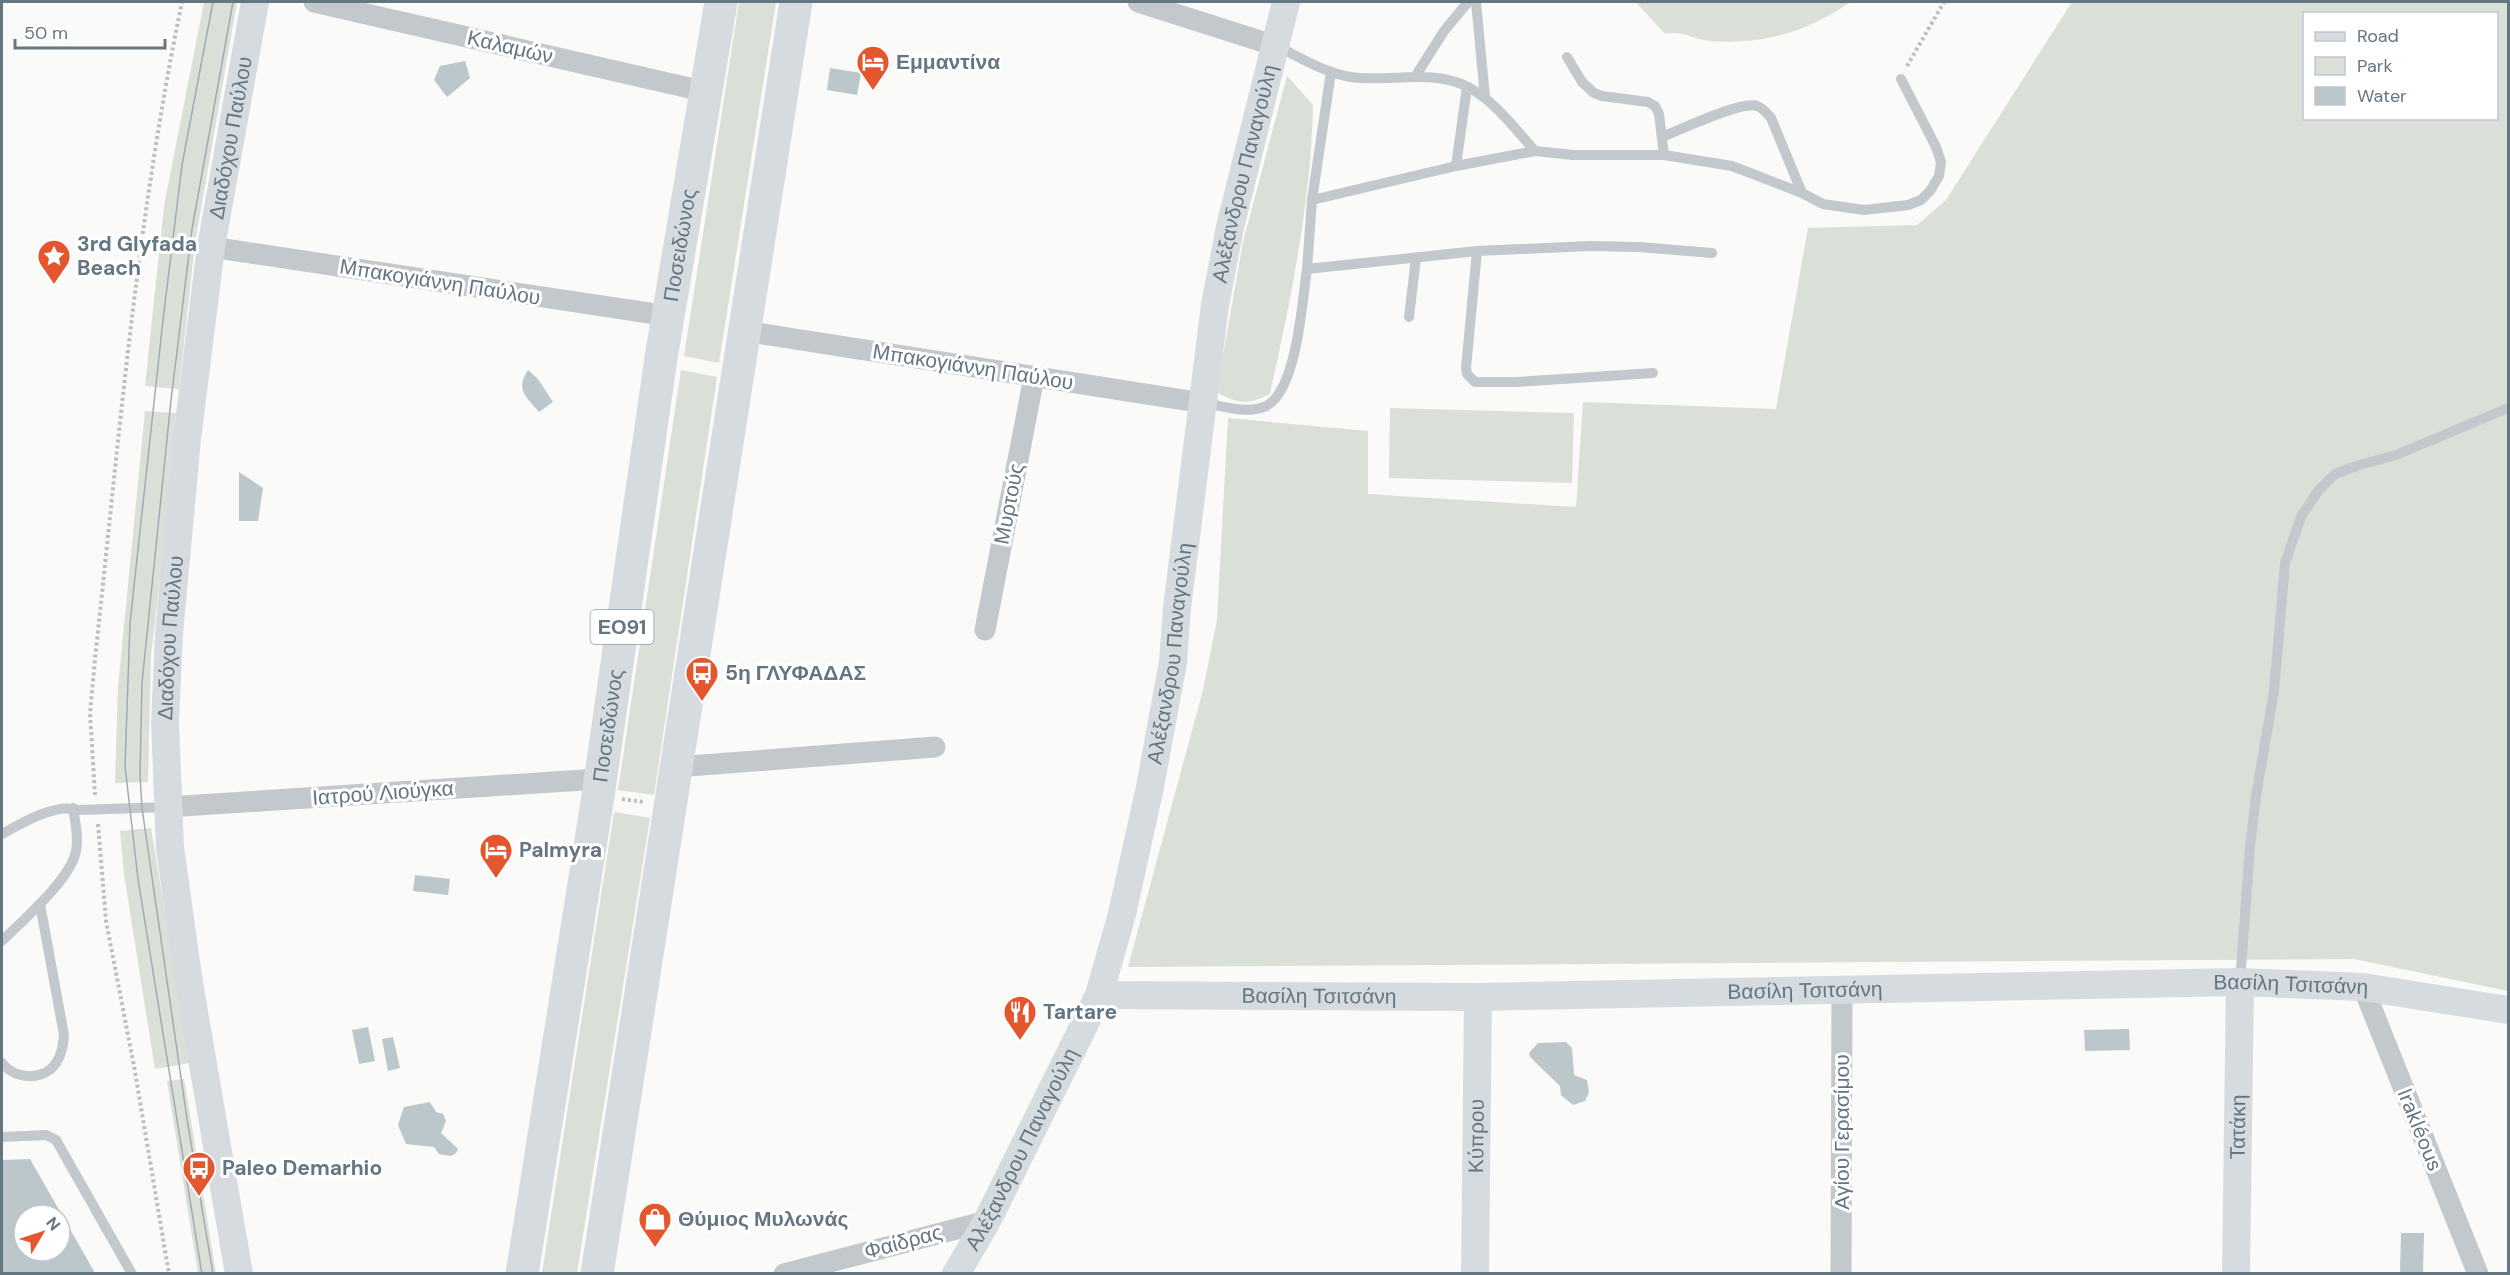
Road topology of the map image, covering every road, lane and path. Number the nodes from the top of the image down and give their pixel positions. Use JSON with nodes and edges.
{"nodes":[{"id":1,"x":182,"y":2,"type":"edge"},
{"id":2,"x":255,"y":2,"type":"edge"},
{"id":3,"x":314,"y":2,"type":"edge"},
{"id":4,"x":721,"y":2,"type":"edge"},
{"id":5,"x":796,"y":2,"type":"edge"},
{"id":6,"x":1138,"y":2,"type":"edge"},
{"id":7,"x":1286,"y":2,"type":"edge"},
{"id":8,"x":1468,"y":2,"type":"edge"},
{"id":9,"x":1476,"y":2,"type":"edge"},
{"id":10,"x":1944,"y":2,"type":"edge"},
{"id":11,"x":1276,"y":46,"type":"junction"},
{"id":12,"x":1567,"y":57,"type":"dead end"},
{"id":13,"x":1331,"y":72,"type":"junction"},
{"id":14,"x":1415,"y":77,"type":"junction"},
{"id":15,"x":1901,"y":79,"type":"joint"},
{"id":16,"x":1467,"y":87,"type":"junction"},
{"id":17,"x":707,"y":92,"type":"junction"},
{"id":18,"x":1485,"y":97,"type":"junction"},
{"id":19,"x":1662,"y":136,"type":"junction"},
{"id":20,"x":1535,"y":151,"type":"junction"},
{"id":21,"x":1664,"y":155,"type":"junction"},
{"id":22,"x":1456,"y":166,"type":"junction"},
{"id":23,"x":1802,"y":193,"type":"junction"},
{"id":24,"x":1312,"y":200,"type":"junction"},
{"id":25,"x":211,"y":248,"type":"junction"},
{"id":26,"x":1478,"y":250,"type":"junction"},
{"id":27,"x":1712,"y":254,"type":"dead end"},
{"id":28,"x":1416,"y":258,"type":"junction"},
{"id":29,"x":1307,"y":269,"type":"junction"},
{"id":30,"x":669,"y":316,"type":"junction"},
{"id":31,"x":1409,"y":317,"type":"dead end"},
{"id":32,"x":744,"y":330,"type":"junction"},
{"id":33,"x":1653,"y":373,"type":"dead end"},
{"id":34,"x":1034,"y":377,"type":"junction"},
{"id":35,"x":1203,"y":403,"type":"junction"},
{"id":36,"x":2508,"y":408,"type":"edge"},
{"id":37,"x":985,"y":630,"type":"dead end"},
{"id":38,"x":934,"y":747,"type":"dead end"},
{"id":39,"x":676,"y":768,"type":"junction"},
{"id":40,"x":598,"y":787,"type":"junction"},
{"id":41,"x":670,"y":805,"type":"junction"},
{"id":42,"x":167,"y":807,"type":"junction"},
{"id":43,"x":73,"y":808,"type":"junction"},
{"id":44,"x":96,"y":810,"type":"junction"},
{"id":45,"x":2,"y":834,"type":"edge"},
{"id":46,"x":40,"y":904,"type":"junction"},
{"id":47,"x":2,"y":941,"type":"edge"},
{"id":48,"x":2240,"y":982,"type":"junction"},
{"id":49,"x":2363,"y":987,"type":"junction"},
{"id":50,"x":1842,"y":991,"type":"junction"},
{"id":51,"x":1099,"y":995,"type":"junction"},
{"id":52,"x":1478,"y":997,"type":"junction"},
{"id":53,"x":2508,"y":1010,"type":"edge"},
{"id":54,"x":2,"y":1063,"type":"edge"},
{"id":55,"x":2,"y":1137,"type":"edge"},
{"id":56,"x":987,"y":1221,"type":"junction"},
{"id":57,"x":132,"y":1274,"type":"edge"},
{"id":58,"x":169,"y":1274,"type":"edge"},
{"id":59,"x":239,"y":1274,"type":"edge"},
{"id":60,"x":522,"y":1274,"type":"edge"},
{"id":61,"x":597,"y":1274,"type":"edge"},
{"id":62,"x":784,"y":1274,"type":"edge"},
{"id":63,"x":956,"y":1274,"type":"edge"},
{"id":64,"x":1475,"y":1274,"type":"edge"},
{"id":65,"x":1841,"y":1274,"type":"edge"},
{"id":66,"x":2236,"y":1274,"type":"edge"},
{"id":67,"x":2478,"y":1274,"type":"edge"}],
"edges":[{"from":1,"to":44,"type":"path"},
{"from":2,"to":25,"type":"street","name":"Διαδόχου Παύλου"},
{"from":3,"to":17,"type":"street","name":"Καλαμών"},
{"from":4,"to":17,"type":"highway","name":"Ποσειδώνος","number":"ΕΟ91"},
{"from":5,"to":32,"type":"highway"},
{"from":6,"to":11,"type":"street"},
{"from":7,"to":11,"type":"street","name":"Αλέξανδρου Παναγούλη"},
{"from":8,"to":14,"type":"lane"},
{"from":9,"to":18,"type":"lane"},
{"from":10,"to":15,"type":"path"},
{"from":11,"to":13,"type":"lane"},
{"from":11,"to":35,"type":"street","name":"Αλέξανδρου Παναγούλη"},
{"from":12,"to":19,"type":"lane"},
{"from":13,"to":14,"type":"lane"},
{"from":13,"to":24,"type":"lane"},
{"from":14,"to":16,"type":"lane"},
{"from":15,"to":23,"type":"lane"},
{"from":16,"to":18,"type":"lane"},
{"from":16,"to":22,"type":"lane"},
{"from":17,"to":30,"type":"highway","name":"Ποσειδώνος","number":"ΕΟ91"},
{"from":18,"to":20,"type":"lane"},
{"from":19,"to":21,"type":"lane"},
{"from":19,"to":23,"type":"lane"},
{"from":20,"to":21,"type":"lane"},
{"from":20,"to":22,"type":"lane"},
{"from":21,"to":23,"type":"lane"},
{"from":22,"to":24,"type":"lane"},
{"from":24,"to":29,"type":"lane"},
{"from":25,"to":30,"type":"street","name":"Μπακογιάννη Παύλου"},
{"from":25,"to":42,"type":"street","name":"Διαδόχου Παύλου"},
{"from":26,"to":27,"type":"lane"},
{"from":26,"to":28,"type":"lane"},
{"from":26,"to":33,"type":"lane"},
{"from":28,"to":29,"type":"lane"},
{"from":28,"to":31,"type":"lane"},
{"from":29,"to":35,"type":"lane"},
{"from":30,"to":40,"type":"highway","name":"Ποσειδώνος","number":"ΕΟ91"},
{"from":32,"to":34,"type":"street","name":"Μπακογιάννη Παύλου"},
{"from":32,"to":39,"type":"highway"},
{"from":34,"to":35,"type":"street","name":"Μπακογιάννη Παύλου"},
{"from":34,"to":37,"type":"street","name":"Μυρτούς"},
{"from":35,"to":51,"type":"street","name":"Αλέξανδρου Παναγούλη"},
{"from":36,"to":48,"type":"lane"},
{"from":38,"to":39,"type":"street"},
{"from":39,"to":41,"type":"highway"},
{"from":40,"to":41,"type":"path"},
{"from":40,"to":42,"type":"street","name":"Ιατρού Λιούγκα"},
{"from":40,"to":60,"type":"highway","name":"Ποσειδώνος","number":"ΕΟ91"},
{"from":41,"to":61,"type":"highway"},
{"from":42,"to":44,"type":"lane"},
{"from":42,"to":59,"type":"street","name":"Διαδόχου Παύλου"},
{"from":43,"to":44,"type":"lane"},
{"from":43,"to":45,"type":"lane"},
{"from":43,"to":46,"type":"lane"},
{"from":44,"to":58,"type":"path"},
{"from":46,"to":47,"type":"lane"},
{"from":46,"to":54,"type":"lane"},
{"from":48,"to":49,"type":"street","name":"Βασίλη Τσιτσάνη"},
{"from":48,"to":50,"type":"street","name":"Βασίλη Τσιτσάνη"},
{"from":48,"to":66,"type":"street","name":"Τατάκη"},
{"from":49,"to":53,"type":"street","name":"Βασίλη Τσιτσάνη"},
{"from":49,"to":67,"type":"street","name":"Irakléous"},
{"from":50,"to":52,"type":"street","name":"Βασίλη Τσιτσάνη"},
{"from":50,"to":65,"type":"street","name":"Αγίου Γερασίμου"},
{"from":51,"to":52,"type":"street","name":"Βασίλη Τσιτσάνη"},
{"from":51,"to":56,"type":"street","name":"Αλέξανδρου Παναγούλη"},
{"from":52,"to":64,"type":"street","name":"Κύπρου"},
{"from":55,"to":57,"type":"lane"},
{"from":56,"to":62,"type":"street","name":"Φαίδρας"},
{"from":56,"to":63,"type":"street","name":"Αλέξανδρου Παναγούλη"}]}
